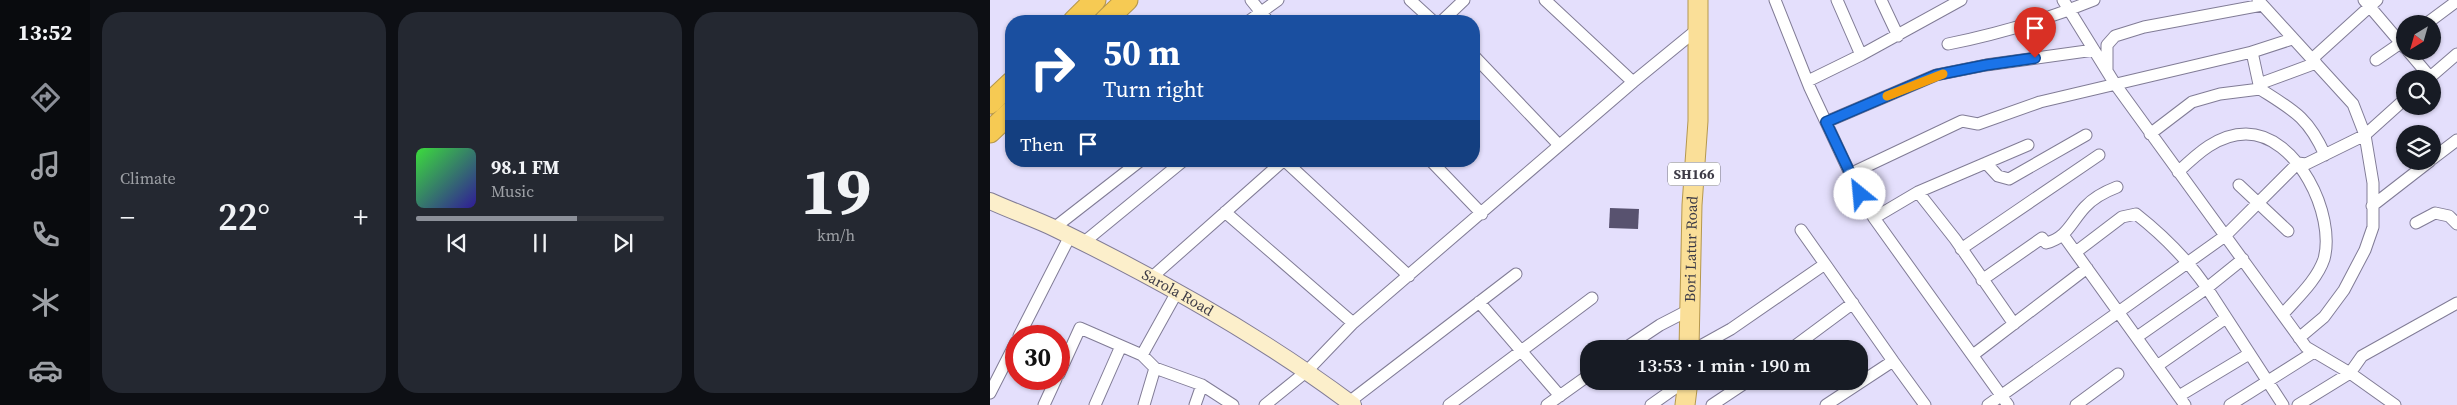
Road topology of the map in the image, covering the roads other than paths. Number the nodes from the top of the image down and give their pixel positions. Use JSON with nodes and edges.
{"nodes":[{"id":1,"x":1095,"y":0,"type":"edge"},
{"id":2,"x":1126,"y":0,"type":"edge"},
{"id":3,"x":1251,"y":0,"type":"edge"},
{"id":4,"x":1278,"y":0,"type":"edge"},
{"id":5,"x":1410,"y":0,"type":"edge"},
{"id":6,"x":1464,"y":0,"type":"edge"},
{"id":7,"x":1545,"y":0,"type":"edge"},
{"id":8,"x":1698,"y":0,"type":"edge"},
{"id":9,"x":1775,"y":0,"type":"edge"},
{"id":10,"x":1838,"y":0,"type":"edge"},
{"id":11,"x":1881,"y":0,"type":"edge"},
{"id":12,"x":1961,"y":0,"type":"edge"},
{"id":13,"x":2063,"y":0,"type":"edge"},
{"id":14,"x":2094,"y":0,"type":"edge"},
{"id":15,"x":2457,"y":1,"type":"edge"},
{"id":16,"x":2370,"y":2,"type":"edge"},
{"id":17,"x":2260,"y":3,"type":"edge"},
{"id":18,"x":2070,"y":10,"type":"junction"},
{"id":19,"x":1080,"y":15,"type":"edge"},
{"id":20,"x":1111,"y":15,"type":"edge"},
{"id":21,"x":1264,"y":15,"type":"edge"},
{"id":22,"x":1266,"y":15,"type":"edge"},
{"id":23,"x":1426,"y":15,"type":"edge"},
{"id":24,"x":1448,"y":15,"type":"edge"},
{"id":25,"x":2438,"y":15,"type":"edge"},
{"id":26,"x":1700,"y":28,"type":"junction"},
{"id":27,"x":2396,"y":34,"type":"edge"},
{"id":28,"x":1898,"y":36,"type":"junction"},
{"id":29,"x":2292,"y":39,"type":"junction"},
{"id":30,"x":1948,"y":44,"type":"dead end"},
{"id":31,"x":2094,"y":50,"type":"junction"},
{"id":32,"x":2396,"y":50,"type":"edge"},
{"id":33,"x":2252,"y":52,"type":"junction"},
{"id":34,"x":2457,"y":54,"type":"edge"},
{"id":35,"x":1862,"y":55,"type":"junction"},
{"id":36,"x":2376,"y":60,"type":"dead end"},
{"id":37,"x":2314,"y":61,"type":"junction"},
{"id":38,"x":1480,"y":62,"type":"edge"},
{"id":39,"x":2438,"y":70,"type":"edge"},
{"id":40,"x":2107,"y":71,"type":"junction"},
{"id":41,"x":1808,"y":81,"type":"junction"},
{"id":42,"x":1633,"y":82,"type":"junction"},
{"id":43,"x":2114,"y":84,"type":"junction"},
{"id":44,"x":2260,"y":86,"type":"junction"},
{"id":45,"x":1005,"y":89,"type":"edge"},
{"id":46,"x":990,"y":103,"type":"edge"},
{"id":47,"x":2396,"y":107,"type":"edge"},
{"id":48,"x":1005,"y":118,"type":"edge"},
{"id":49,"x":1826,"y":122,"type":"junction"},
{"id":50,"x":990,"y":132,"type":"edge"},
{"id":51,"x":2150,"y":134,"type":"junction"},
{"id":52,"x":2086,"y":135,"type":"dead end"},
{"id":53,"x":2365,"y":135,"type":"junction"},
{"id":54,"x":2457,"y":140,"type":"edge"},
{"id":55,"x":2028,"y":145,"type":"dead end"},
{"id":56,"x":1559,"y":146,"type":"junction"},
{"id":57,"x":2441,"y":152,"type":"edge"},
{"id":58,"x":2325,"y":154,"type":"junction"},
{"id":59,"x":2099,"y":155,"type":"dead end"},
{"id":60,"x":1986,"y":163,"type":"junction"},
{"id":61,"x":2298,"y":163,"type":"junction"},
{"id":62,"x":1132,"y":167,"type":"edge"},
{"id":63,"x":1175,"y":167,"type":"edge"},
{"id":64,"x":1277,"y":167,"type":"edge"},
{"id":65,"x":1291,"y":167,"type":"edge"},
{"id":66,"x":1436,"y":167,"type":"edge"},
{"id":67,"x":2418,"y":170,"type":"edge"},
{"id":68,"x":2178,"y":172,"type":"junction"},
{"id":69,"x":1850,"y":174,"type":"junction"},
{"id":70,"x":2239,"y":185,"type":"dead end"},
{"id":71,"x":2118,"y":187,"type":"dead end"},
{"id":72,"x":1918,"y":192,"type":"junction"},
{"id":73,"x":990,"y":201,"type":"edge"},
{"id":74,"x":2257,"y":202,"type":"junction"},
{"id":75,"x":2372,"y":206,"type":"junction"},
{"id":76,"x":1225,"y":212,"type":"junction"},
{"id":77,"x":1482,"y":214,"type":"junction"},
{"id":78,"x":1874,"y":218,"type":"junction"},
{"id":79,"x":2416,"y":222,"type":"dead end"},
{"id":80,"x":2457,"y":224,"type":"edge"},
{"id":81,"x":1054,"y":228,"type":"junction"},
{"id":82,"x":1801,"y":230,"type":"dead end"},
{"id":83,"x":2288,"y":230,"type":"dead end"},
{"id":84,"x":2063,"y":235,"type":"junction"},
{"id":85,"x":2225,"y":236,"type":"junction"},
{"id":86,"x":1077,"y":239,"type":"junction"},
{"id":87,"x":1961,"y":249,"type":"junction"},
{"id":88,"x":2076,"y":252,"type":"junction"},
{"id":89,"x":2242,"y":259,"type":"junction"},
{"id":90,"x":2188,"y":262,"type":"junction"},
{"id":91,"x":1825,"y":264,"type":"junction"},
{"id":92,"x":2087,"y":268,"type":"junction"},
{"id":93,"x":1516,"y":274,"type":"dead end"},
{"id":94,"x":1409,"y":276,"type":"junction"},
{"id":95,"x":1151,"y":278,"type":"junction"},
{"id":96,"x":1982,"y":280,"type":"junction"},
{"id":97,"x":2207,"y":288,"type":"junction"},
{"id":98,"x":1177,"y":292,"type":"junction"},
{"id":99,"x":1592,"y":298,"type":"dead end"},
{"id":100,"x":1479,"y":302,"type":"junction"},
{"id":101,"x":1852,"y":303,"type":"junction"},
{"id":102,"x":2457,"y":303,"type":"edge"},
{"id":103,"x":1691,"y":309,"type":"junction"},
{"id":104,"x":2119,"y":311,"type":"junction"},
{"id":105,"x":2283,"y":314,"type":"junction"},
{"id":106,"x":2226,"y":318,"type":"junction"},
{"id":107,"x":1353,"y":322,"type":"junction"},
{"id":108,"x":2014,"y":324,"type":"junction"},
{"id":109,"x":1026,"y":325,"type":"edge"},
{"id":110,"x":2138,"y":337,"type":"junction"},
{"id":111,"x":2299,"y":338,"type":"junction"},
{"id":112,"x":1638,"y":340,"type":"edge"},
{"id":113,"x":1689,"y":340,"type":"edge"},
{"id":114,"x":1711,"y":340,"type":"edge"},
{"id":115,"x":1803,"y":340,"type":"edge"},
{"id":116,"x":1121,"y":346,"type":"junction"},
{"id":117,"x":1070,"y":350,"type":"edge"},
{"id":118,"x":1520,"y":352,"type":"junction"},
{"id":119,"x":2314,"y":352,"type":"junction"},
{"id":120,"x":2248,"y":354,"type":"junction"},
{"id":121,"x":1142,"y":355,"type":"junction"},
{"id":122,"x":1973,"y":355,"type":"junction"},
{"id":123,"x":1005,"y":360,"type":"edge"},
{"id":124,"x":1893,"y":361,"type":"junction"},
{"id":125,"x":2158,"y":366,"type":"junction"},
{"id":126,"x":1155,"y":368,"type":"junction"},
{"id":127,"x":1307,"y":371,"type":"junction"},
{"id":128,"x":2350,"y":373,"type":"junction"},
{"id":129,"x":2118,"y":374,"type":"dead end"},
{"id":130,"x":994,"y":377,"type":"edge"},
{"id":131,"x":1580,"y":382,"type":"edge"},
{"id":132,"x":2268,"y":382,"type":"junction"},
{"id":133,"x":1202,"y":385,"type":"junction"},
{"id":134,"x":1051,"y":390,"type":"edge"},
{"id":135,"x":1674,"y":390,"type":"edge"},
{"id":136,"x":1686,"y":390,"type":"edge"},
{"id":137,"x":1734,"y":390,"type":"edge"},
{"id":138,"x":990,"y":393,"type":"edge"},
{"id":139,"x":1560,"y":396,"type":"junction"},
{"id":140,"x":2005,"y":400,"type":"edge"},
{"id":141,"x":2184,"y":403,"type":"edge"},
{"id":142,"x":1351,"y":404,"type":"edge"},
{"id":143,"x":1044,"y":405,"type":"edge"},
{"id":144,"x":1095,"y":405,"type":"edge"},
{"id":145,"x":1144,"y":405,"type":"edge"},
{"id":146,"x":1195,"y":405,"type":"edge"},
{"id":147,"x":1233,"y":405,"type":"edge"},
{"id":148,"x":1265,"y":405,"type":"edge"},
{"id":149,"x":1448,"y":405,"type":"edge"},
{"id":150,"x":1548,"y":405,"type":"edge"},
{"id":151,"x":1651,"y":405,"type":"edge"},
{"id":152,"x":1685,"y":405,"type":"edge"},
{"id":153,"x":1712,"y":405,"type":"edge"},
{"id":154,"x":1826,"y":405,"type":"edge"},
{"id":155,"x":1925,"y":405,"type":"edge"},
{"id":156,"x":1988,"y":405,"type":"edge"},
{"id":157,"x":2076,"y":405,"type":"edge"},
{"id":158,"x":2230,"y":405,"type":"edge"},
{"id":159,"x":2283,"y":405,"type":"edge"},
{"id":160,"x":2298,"y":405,"type":"edge"},
{"id":161,"x":2395,"y":405,"type":"edge"}],
"edges":[{"from":1,"to":19,"type":"highway"},
{"from":2,"to":20,"type":"highway"},
{"from":3,"to":21,"type":"street"},
{"from":4,"to":22,"type":"street"},
{"from":5,"to":23,"type":"street"},
{"from":6,"to":24,"type":"street"},
{"from":7,"to":42,"type":"street"},
{"from":8,"to":26,"type":"main road","name":"Bori Latur Road","number":"SH166"},
{"from":9,"to":41,"type":"street"},
{"from":10,"to":35,"type":"street"},
{"from":11,"to":28,"type":"street"},
{"from":12,"to":28,"type":"street"},
{"from":13,"to":18,"type":"street"},
{"from":14,"to":18,"type":"street"},
{"from":15,"to":25,"type":"street"},
{"from":16,"to":27,"type":"street"},
{"from":16,"to":37,"type":"street"},
{"from":17,"to":29,"type":"street"},
{"from":17,"to":40,"type":"street"},
{"from":18,"to":30,"type":"street"},
{"from":18,"to":31,"type":"street"},
{"from":26,"to":42,"type":"street"},
{"from":26,"to":103,"type":"main road","name":"Bori Latur Road","number":"SH166"},
{"from":28,"to":35,"type":"street"},
{"from":29,"to":33,"type":"street"},
{"from":29,"to":37,"type":"street"},
{"from":31,"to":40,"type":"street"},
{"from":31,"to":49,"type":"street"},
{"from":32,"to":36,"type":"street"},
{"from":33,"to":43,"type":"street"},
{"from":33,"to":44,"type":"street"},
{"from":34,"to":39,"type":"street"},
{"from":35,"to":41,"type":"street"},
{"from":37,"to":44,"type":"street"},
{"from":37,"to":53,"type":"street"},
{"from":38,"to":56,"type":"street"},
{"from":40,"to":43,"type":"street"},
{"from":41,"to":49,"type":"street"},
{"from":42,"to":56,"type":"street"},
{"from":43,"to":51,"type":"street"},
{"from":43,"to":69,"type":"street"},
{"from":44,"to":51,"type":"street"},
{"from":44,"to":58,"type":"street"},
{"from":45,"to":46,"type":"highway"},
{"from":47,"to":53,"type":"street"},
{"from":48,"to":50,"type":"highway"},
{"from":49,"to":69,"type":"street"},
{"from":51,"to":68,"type":"street"},
{"from":52,"to":60,"type":"street"},
{"from":53,"to":58,"type":"street"},
{"from":53,"to":75,"type":"street"},
{"from":54,"to":57,"type":"street"},
{"from":55,"to":60,"type":"street"},
{"from":56,"to":77,"type":"street"},
{"from":58,"to":61,"type":"street"},
{"from":59,"to":87,"type":"street"},
{"from":60,"to":72,"type":"street"},
{"from":61,"to":68,"type":"street"},
{"from":61,"to":74,"type":"street"},
{"from":61,"to":105,"type":"street"},
{"from":62,"to":81,"type":"street"},
{"from":63,"to":86,"type":"street"},
{"from":64,"to":76,"type":"street"},
{"from":65,"to":94,"type":"street"},
{"from":66,"to":77,"type":"street"},
{"from":67,"to":75,"type":"street"},
{"from":68,"to":85,"type":"street"},
{"from":69,"to":78,"type":"street"},
{"from":70,"to":74,"type":"street"},
{"from":71,"to":84,"type":"street"},
{"from":72,"to":78,"type":"street"},
{"from":72,"to":87,"type":"street"},
{"from":73,"to":81,"type":"main road","name":"Sarola Road"},
{"from":74,"to":83,"type":"street"},
{"from":74,"to":85,"type":"street"},
{"from":75,"to":111,"type":"street"},
{"from":76,"to":95,"type":"street"},
{"from":76,"to":107,"type":"street"},
{"from":77,"to":94,"type":"street"},
{"from":78,"to":122,"type":"street"},
{"from":79,"to":80,"type":"street"},
{"from":81,"to":86,"type":"main road","name":"Sarola Road"},
{"from":82,"to":91,"type":"street"},
{"from":84,"to":88,"type":"street"},
{"from":84,"to":96,"type":"street"},
{"from":85,"to":89,"type":"street"},
{"from":85,"to":90,"type":"street"},
{"from":86,"to":95,"type":"main road","name":"Sarola Road"},
{"from":86,"to":109,"type":"street"},
{"from":87,"to":96,"type":"street"},
{"from":88,"to":90,"type":"street"},
{"from":88,"to":92,"type":"street"},
{"from":89,"to":97,"type":"street"},
{"from":89,"to":105,"type":"street"},
{"from":90,"to":97,"type":"street"},
{"from":90,"to":104,"type":"street"},
{"from":91,"to":101,"type":"street"},
{"from":91,"to":114,"type":"street"},
{"from":92,"to":104,"type":"street"},
{"from":92,"to":108,"type":"street"},
{"from":93,"to":100,"type":"street"},
{"from":94,"to":107,"type":"street"},
{"from":95,"to":98,"type":"main road","name":"Sarola Road"},
{"from":96,"to":108,"type":"street"},
{"from":97,"to":106,"type":"street"},
{"from":97,"to":110,"type":"street"},
{"from":98,"to":121,"type":"street"},
{"from":98,"to":127,"type":"main road","name":"Sarola Road"},
{"from":99,"to":118,"type":"street"},
{"from":100,"to":118,"type":"street"},
{"from":100,"to":142,"type":"street"},
{"from":101,"to":115,"type":"street"},
{"from":101,"to":124,"type":"street"},
{"from":102,"to":128,"type":"street"},
{"from":103,"to":112,"type":"street"},
{"from":103,"to":113,"type":"main road","name":"Bori Latur Road","number":"SH166"},
{"from":104,"to":110,"type":"street"},
{"from":104,"to":140,"type":"street"},
{"from":105,"to":111,"type":"street"},
{"from":106,"to":120,"type":"street"},
{"from":106,"to":125,"type":"street"},
{"from":107,"to":127,"type":"street"},
{"from":108,"to":122,"type":"street"},
{"from":110,"to":125,"type":"street"},
{"from":111,"to":119,"type":"street"},
{"from":116,"to":117,"type":"street"},
{"from":116,"to":121,"type":"street"},
{"from":116,"to":144,"type":"street"},
{"from":118,"to":139,"type":"street"},
{"from":118,"to":149,"type":"street"},
{"from":119,"to":128,"type":"street"},
{"from":119,"to":132,"type":"street"},
{"from":120,"to":132,"type":"street"},
{"from":120,"to":141,"type":"street"},
{"from":121,"to":126,"type":"street"},
{"from":122,"to":140,"type":"street"},
{"from":123,"to":130,"type":"street"},
{"from":124,"to":154,"type":"street"},
{"from":124,"to":155,"type":"street"},
{"from":125,"to":141,"type":"street"},
{"from":126,"to":133,"type":"street"},
{"from":126,"to":145,"type":"street"},
{"from":127,"to":142,"type":"main road","name":"Sarola Road"},
{"from":127,"to":148,"type":"street"},
{"from":128,"to":160,"type":"street"},
{"from":128,"to":161,"type":"street"},
{"from":129,"to":157,"type":"street"},
{"from":130,"to":138,"type":"street"},
{"from":131,"to":139,"type":"street"},
{"from":132,"to":158,"type":"street"},
{"from":132,"to":159,"type":"street"},
{"from":133,"to":146,"type":"street"},
{"from":133,"to":147,"type":"street"},
{"from":134,"to":143,"type":"street"},
{"from":135,"to":151,"type":"street"},
{"from":136,"to":152,"type":"main road"},
{"from":137,"to":153,"type":"street"},
{"from":139,"to":150,"type":"street"},
{"from":140,"to":156,"type":"street"}]}
